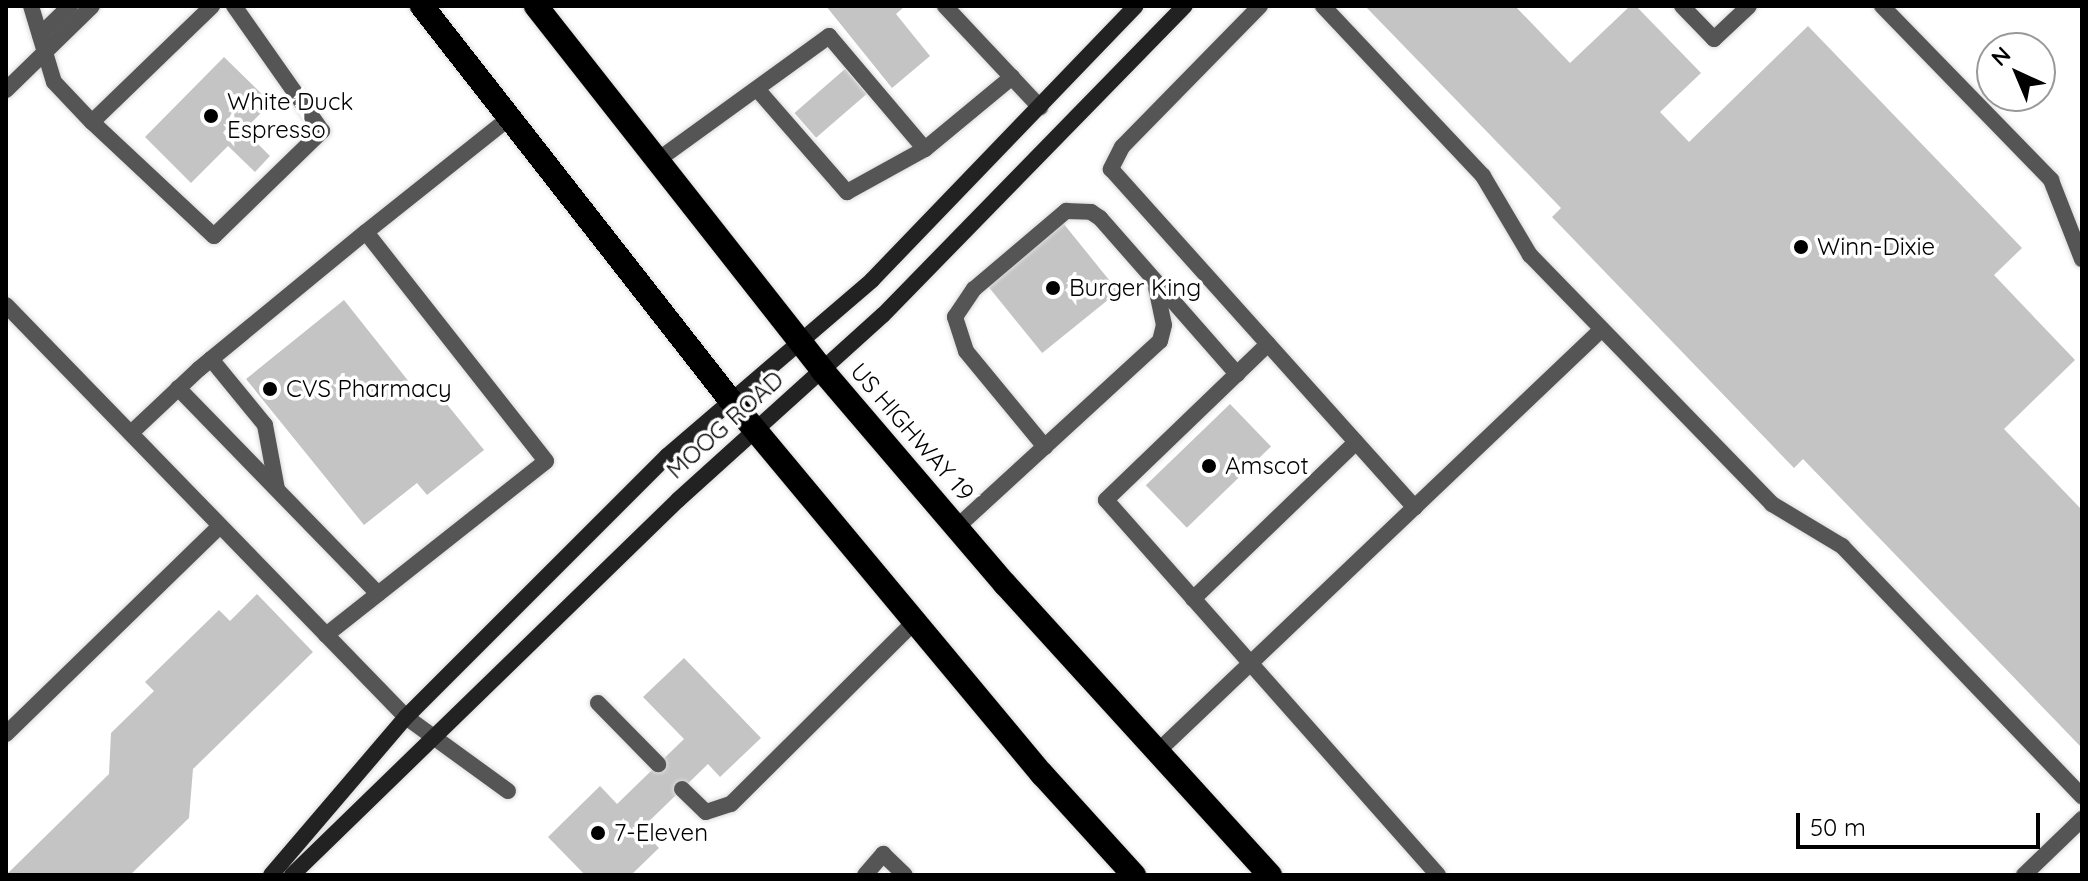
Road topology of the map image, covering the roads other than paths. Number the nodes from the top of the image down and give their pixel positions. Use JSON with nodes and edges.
{"nodes":[{"id":1,"x":31,"y":6,"type":"edge"},
{"id":2,"x":70,"y":6,"type":"edge"},
{"id":3,"x":92,"y":6,"type":"edge"},
{"id":4,"x":212,"y":6,"type":"edge"},
{"id":5,"x":234,"y":6,"type":"edge"},
{"id":6,"x":422,"y":6,"type":"edge"},
{"id":7,"x":536,"y":6,"type":"edge"},
{"id":8,"x":945,"y":6,"type":"edge"},
{"id":9,"x":1136,"y":6,"type":"edge"},
{"id":10,"x":1185,"y":6,"type":"edge"},
{"id":11,"x":1260,"y":6,"type":"edge"},
{"id":12,"x":1323,"y":6,"type":"edge"},
{"id":13,"x":1682,"y":6,"type":"edge"},
{"id":14,"x":1749,"y":6,"type":"edge"},
{"id":15,"x":1882,"y":6,"type":"edge"},
{"id":16,"x":40,"y":35,"type":"junction"},
{"id":17,"x":45,"y":52,"type":"junction"},
{"id":18,"x":1012,"y":77,"type":"junction"},
{"id":19,"x":757,"y":89,"type":"junction"},
{"id":20,"x":6,"y":90,"type":"edge"},
{"id":21,"x":1040,"y":107,"type":"junction"},
{"id":22,"x":508,"y":119,"type":"junction"},
{"id":23,"x":92,"y":122,"type":"junction"},
{"id":24,"x":925,"y":149,"type":"junction"},
{"id":25,"x":655,"y":162,"type":"junction"},
{"id":26,"x":366,"y":232,"type":"junction"},
{"id":27,"x":2082,"y":259,"type":"edge"},
{"id":28,"x":1151,"y":276,"type":"junction"},
{"id":29,"x":6,"y":305,"type":"edge"},
{"id":30,"x":1602,"y":329,"type":"junction"},
{"id":31,"x":799,"y":342,"type":"junction"},
{"id":32,"x":1268,"y":344,"type":"junction"},
{"id":33,"x":211,"y":359,"type":"junction"},
{"id":34,"x":822,"y":370,"type":"junction"},
{"id":35,"x":1237,"y":374,"type":"junction"},
{"id":36,"x":178,"y":388,"type":"junction"},
{"id":37,"x":731,"y":401,"type":"junction"},
{"id":38,"x":755,"y":430,"type":"junction"},
{"id":39,"x":131,"y":433,"type":"junction"},
{"id":40,"x":1356,"y":442,"type":"junction"},
{"id":41,"x":1045,"y":447,"type":"junction"},
{"id":42,"x":277,"y":490,"type":"junction"},
{"id":43,"x":1415,"y":508,"type":"junction"},
{"id":44,"x":220,"y":526,"type":"junction"},
{"id":45,"x":957,"y":527,"type":"junction"},
{"id":46,"x":378,"y":594,"type":"junction"},
{"id":47,"x":1193,"y":599,"type":"junction"},
{"id":48,"x":915,"y":621,"type":"junction"},
{"id":49,"x":326,"y":635,"type":"junction"},
{"id":50,"x":1251,"y":664,"type":"junction"},
{"id":51,"x":598,"y":703,"type":"dead end"},
{"id":52,"x":406,"y":717,"type":"junction"},
{"id":53,"x":6,"y":734,"type":"edge"},
{"id":54,"x":435,"y":742,"type":"junction"},
{"id":55,"x":1156,"y":753,"type":"junction"},
{"id":56,"x":658,"y":764,"type":"dead end"},
{"id":57,"x":682,"y":789,"type":"dead end"},
{"id":58,"x":508,"y":791,"type":"dead end"},
{"id":59,"x":2082,"y":796,"type":"edge"},
{"id":60,"x":2082,"y":819,"type":"edge"},
{"id":61,"x":271,"y":875,"type":"edge"},
{"id":62,"x":292,"y":875,"type":"edge"},
{"id":63,"x":865,"y":875,"type":"edge"},
{"id":64,"x":905,"y":875,"type":"edge"},
{"id":65,"x":1134,"y":875,"type":"edge"},
{"id":66,"x":1270,"y":875,"type":"edge"},
{"id":67,"x":1438,"y":875,"type":"edge"},
{"id":68,"x":2024,"y":875,"type":"edge"}],
"edges":[{"from":1,"to":16,"type":"lane"},
{"from":2,"to":16,"type":"lane"},
{"from":3,"to":17,"type":"lane"},
{"from":4,"to":23,"type":"lane"},
{"from":5,"to":23,"type":"lane"},
{"from":6,"to":22,"type":"highway"},
{"from":7,"to":25,"type":"highway","name":"US HIGHWAY 19"},
{"from":8,"to":18,"type":"lane"},
{"from":9,"to":21,"type":"street","name":"MOOG ROAD"},
{"from":10,"to":34,"type":"street","name":"MOOG ROAD"},
{"from":11,"to":32,"type":"lane"},
{"from":12,"to":30,"type":"lane"},
{"from":13,"to":14,"type":"lane"},
{"from":15,"to":27,"type":"lane"},
{"from":16,"to":17,"type":"lane"},
{"from":17,"to":20,"type":"lane"},
{"from":17,"to":23,"type":"lane"},
{"from":18,"to":21,"type":"lane"},
{"from":18,"to":24,"type":"lane"},
{"from":19,"to":24,"type":"lane"},
{"from":19,"to":24,"type":"lane"},
{"from":19,"to":25,"type":"lane"},
{"from":21,"to":31,"type":"street","name":"MOOG ROAD"},
{"from":22,"to":26,"type":"lane"},
{"from":22,"to":37,"type":"highway"},
{"from":25,"to":31,"type":"highway","name":"US HIGHWAY 19"},
{"from":26,"to":33,"type":"lane"},
{"from":26,"to":46,"type":"lane"},
{"from":28,"to":35,"type":"lane"},
{"from":28,"to":41,"type":"lane"},
{"from":28,"to":41,"type":"lane"},
{"from":29,"to":39,"type":"lane"},
{"from":30,"to":43,"type":"lane"},
{"from":30,"to":59,"type":"lane"},
{"from":31,"to":34,"type":"highway","name":"US HIGHWAY 19"},
{"from":31,"to":37,"type":"street","name":"MOOG ROAD"},
{"from":32,"to":35,"type":"lane"},
{"from":32,"to":40,"type":"lane"},
{"from":33,"to":36,"type":"lane"},
{"from":33,"to":42,"type":"lane"},
{"from":34,"to":38,"type":"street","name":"MOOG ROAD"},
{"from":34,"to":45,"type":"highway","name":"US HIGHWAY 19"},
{"from":35,"to":47,"type":"lane"},
{"from":36,"to":39,"type":"lane"},
{"from":36,"to":42,"type":"lane"},
{"from":37,"to":38,"type":"highway"},
{"from":37,"to":52,"type":"street","name":"MOOG ROAD"},
{"from":38,"to":48,"type":"highway"},
{"from":38,"to":54,"type":"street","name":"MOOG ROAD"},
{"from":39,"to":44,"type":"lane"},
{"from":40,"to":43,"type":"lane"},
{"from":40,"to":47,"type":"lane"},
{"from":41,"to":45,"type":"lane"},
{"from":42,"to":46,"type":"lane"},
{"from":43,"to":50,"type":"lane"},
{"from":44,"to":49,"type":"lane"},
{"from":44,"to":53,"type":"lane"},
{"from":45,"to":55,"type":"highway","name":"US HIGHWAY 19"},
{"from":46,"to":49,"type":"lane"},
{"from":47,"to":50,"type":"lane"},
{"from":48,"to":57,"type":"lane"},
{"from":48,"to":65,"type":"highway"},
{"from":49,"to":52,"type":"lane"},
{"from":50,"to":55,"type":"lane"},
{"from":50,"to":67,"type":"lane"},
{"from":51,"to":56,"type":"lane"},
{"from":52,"to":54,"type":"lane"},
{"from":52,"to":61,"type":"street","name":"MOOG ROAD"},
{"from":54,"to":58,"type":"lane"},
{"from":54,"to":62,"type":"street","name":"MOOG ROAD"},
{"from":55,"to":66,"type":"highway","name":"US HIGHWAY 19"},
{"from":60,"to":68,"type":"lane"},
{"from":63,"to":64,"type":"lane"}]}
